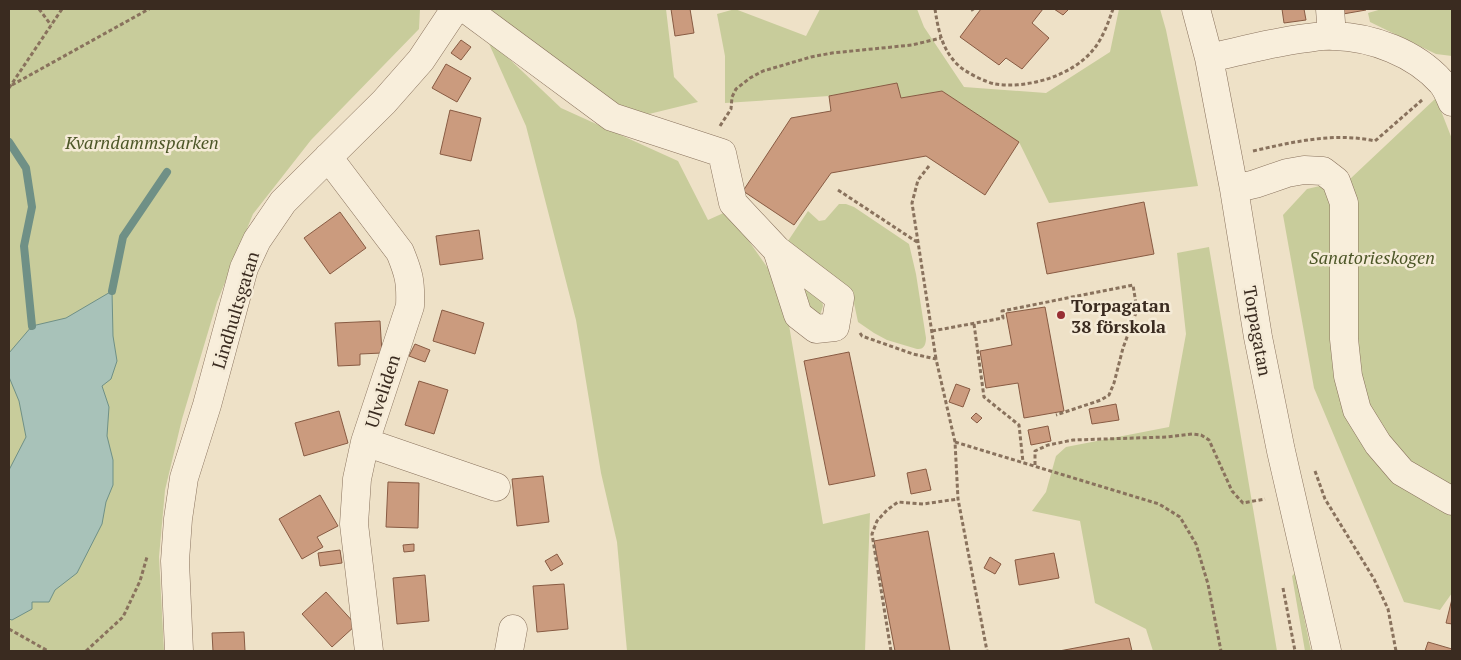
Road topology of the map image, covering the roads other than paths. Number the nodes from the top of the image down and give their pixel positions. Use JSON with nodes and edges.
{"nodes":[{"id":1,"x":455,"y":9,"type":"edge"},
{"id":2,"x":466,"y":9,"type":"edge"},
{"id":3,"x":1196,"y":9,"type":"edge"},
{"id":4,"x":1330,"y":9,"type":"edge"},
{"id":5,"x":1332,"y":36,"type":"junction"},
{"id":6,"x":1209,"y":58,"type":"junction"},
{"id":7,"x":1447,"y":92,"type":"edge"},
{"id":8,"x":328,"y":157,"type":"junction"},
{"id":9,"x":1244,"y":186,"type":"junction"},
{"id":10,"x":777,"y":250,"type":"junction"},
{"id":11,"x":365,"y":442,"type":"junction"},
{"id":12,"x":496,"y":487,"type":"dead end"},
{"id":13,"x":1452,"y":501,"type":"edge"},
{"id":14,"x":179,"y":651,"type":"edge"},
{"id":15,"x":369,"y":651,"type":"edge"},
{"id":16,"x":1327,"y":651,"type":"edge"}],
"edges":[{"from":1,"to":8,"type":"street","name":"Lindhultsgatan"},
{"from":2,"to":10,"type":"street"},
{"from":3,"to":6,"type":"street","name":"Torpagatan"},
{"from":4,"to":5,"type":"street"},
{"from":5,"to":6,"type":"street"},
{"from":5,"to":7,"type":"street"},
{"from":6,"to":9,"type":"street","name":"Torpagatan"},
{"from":8,"to":11,"type":"street","name":"Ulveliden"},
{"from":8,"to":14,"type":"street","name":"Lindhultsgatan"},
{"from":9,"to":13,"type":"street"},
{"from":9,"to":16,"type":"street","name":"Torpagatan"},
{"from":10,"to":10,"type":"street"},
{"from":11,"to":12,"type":"street"},
{"from":11,"to":15,"type":"street","name":"Ulveliden"}]}
